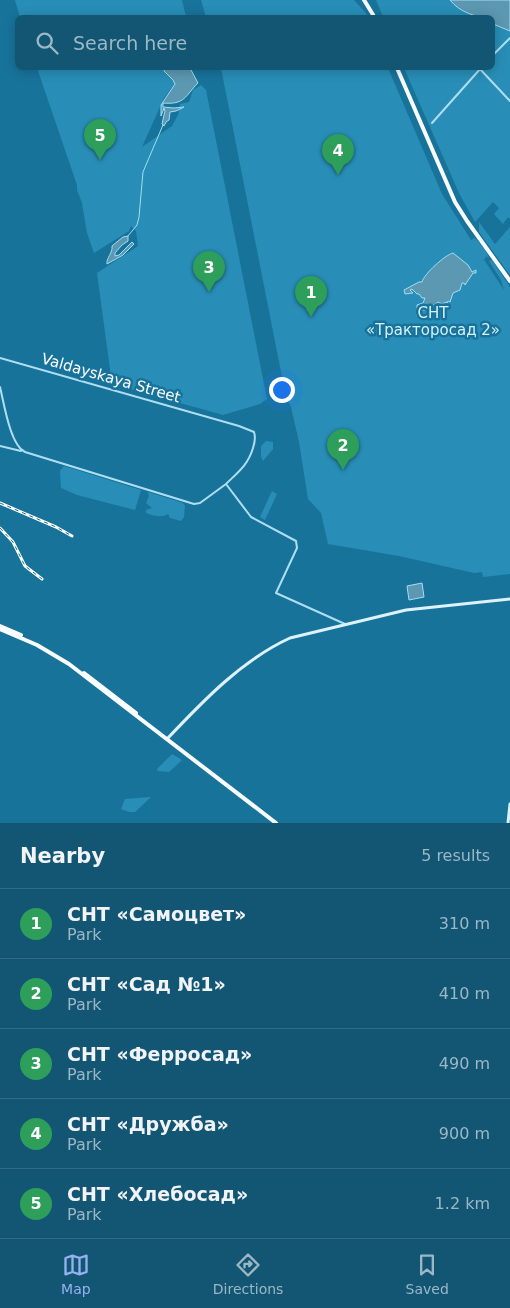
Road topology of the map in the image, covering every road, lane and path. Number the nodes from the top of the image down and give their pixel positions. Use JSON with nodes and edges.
{"nodes":[{"id":1,"x":364,"y":0,"type":"edge"},
{"id":2,"x":373,"y":15,"type":"edge"},
{"id":3,"x":510,"y":38,"type":"edge"},
{"id":4,"x":495,"y":53,"type":"edge"},
{"id":5,"x":398,"y":70,"type":"edge"},
{"id":6,"x":478,"y":70,"type":"edge"},
{"id":7,"x":482,"y":70,"type":"edge"},
{"id":8,"x":510,"y":101,"type":"edge"},
{"id":9,"x":432,"y":123,"type":"dead end"},
{"id":10,"x":510,"y":283,"type":"edge"},
{"id":11,"x":0,"y":358,"type":"edge"},
{"id":12,"x":0,"y":387,"type":"edge"},
{"id":13,"x":0,"y":446,"type":"edge"},
{"id":14,"x":25,"y":452,"type":"junction"},
{"id":15,"x":226,"y":484,"type":"junction"},
{"id":16,"x":510,"y":599,"type":"edge"},
{"id":17,"x":346,"y":625,"type":"junction"},
{"id":18,"x":0,"y":627,"type":"edge"},
{"id":19,"x":166,"y":739,"type":"junction"},
{"id":20,"x":510,"y":804,"type":"edge"},
{"id":21,"x":276,"y":823,"type":"edge"},
{"id":22,"x":508,"y":823,"type":"edge"}],
"edges":[{"from":1,"to":2,"type":"main road"},
{"from":3,"to":4,"type":"street"},
{"from":5,"to":10,"type":"main road"},
{"from":6,"to":9,"type":"street"},
{"from":7,"to":8,"type":"street"},
{"from":11,"to":15,"type":"street","name":"Valdayskaya Street"},
{"from":12,"to":14,"type":"street"},
{"from":13,"to":14,"type":"street"},
{"from":14,"to":15,"type":"street"},
{"from":15,"to":17,"type":"street"},
{"from":16,"to":17,"type":"street"},
{"from":17,"to":19,"type":"street"},
{"from":18,"to":19,"type":"main road"},
{"from":19,"to":21,"type":"main road"},
{"from":20,"to":22,"type":"street"}]}
